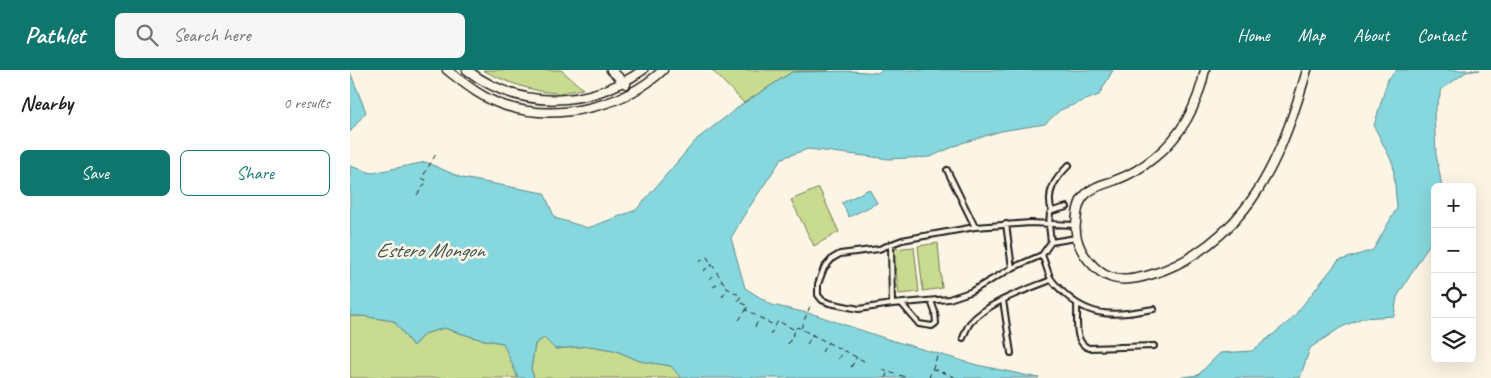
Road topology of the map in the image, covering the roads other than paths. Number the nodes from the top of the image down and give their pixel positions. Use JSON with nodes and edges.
{"nodes":[{"id":1,"x":447,"y":70,"type":"edge"},
{"id":2,"x":467,"y":70,"type":"edge"},
{"id":3,"x":611,"y":70,"type":"edge"},
{"id":4,"x":643,"y":70,"type":"edge"},
{"id":5,"x":663,"y":70,"type":"edge"},
{"id":6,"x":1205,"y":70,"type":"edge"},
{"id":7,"x":1307,"y":70,"type":"edge"},
{"id":8,"x":624,"y":82,"type":"junction"},
{"id":9,"x":634,"y":90,"type":"junction"},
{"id":10,"x":1068,"y":165,"type":"dead end"},
{"id":11,"x":948,"y":170,"type":"dead end"},
{"id":12,"x":1067,"y":208,"type":"dead end"},
{"id":13,"x":1052,"y":211,"type":"junction"},
{"id":14,"x":1006,"y":224,"type":"junction"},
{"id":15,"x":1048,"y":225,"type":"junction"},
{"id":16,"x":1075,"y":225,"type":"junction"},
{"id":17,"x":975,"y":227,"type":"junction"},
{"id":18,"x":1076,"y":238,"type":"junction"},
{"id":19,"x":1051,"y":242,"type":"junction"},
{"id":20,"x":890,"y":244,"type":"junction"},
{"id":21,"x":1042,"y":255,"type":"junction"},
{"id":22,"x":1012,"y":268,"type":"junction"},
{"id":23,"x":1051,"y":280,"type":"junction"},
{"id":24,"x":1003,"y":300,"type":"junction"},
{"id":25,"x":931,"y":301,"type":"junction"},
{"id":26,"x":892,"y":304,"type":"junction"},
{"id":27,"x":902,"y":304,"type":"junction"},
{"id":28,"x":1078,"y":304,"type":"junction"},
{"id":29,"x":1154,"y":309,"type":"dead end"},
{"id":30,"x":963,"y":338,"type":"dead end"},
{"id":31,"x":1154,"y":346,"type":"dead end"},
{"id":32,"x":1011,"y":353,"type":"dead end"}],
"edges":[{"from":1,"to":9,"type":"street"},
{"from":2,"to":8,"type":"street"},
{"from":3,"to":8,"type":"street"},
{"from":4,"to":8,"type":"street"},
{"from":5,"to":9,"type":"street"},
{"from":6,"to":16,"type":"street"},
{"from":7,"to":18,"type":"street"},
{"from":8,"to":9,"type":"street"},
{"from":10,"to":13,"type":"lane"},
{"from":11,"to":17,"type":"lane"},
{"from":12,"to":13,"type":"lane"},
{"from":13,"to":15,"type":"lane"},
{"from":14,"to":15,"type":"lane"},
{"from":14,"to":17,"type":"lane"},
{"from":14,"to":22,"type":"lane"},
{"from":15,"to":16,"type":"lane"},
{"from":15,"to":19,"type":"lane"},
{"from":16,"to":18,"type":"street"},
{"from":17,"to":20,"type":"lane"},
{"from":18,"to":19,"type":"lane"},
{"from":19,"to":21,"type":"lane"},
{"from":20,"to":26,"type":"lane"},
{"from":20,"to":26,"type":"lane"},
{"from":21,"to":22,"type":"lane"},
{"from":21,"to":23,"type":"lane"},
{"from":22,"to":25,"type":"lane"},
{"from":23,"to":24,"type":"lane"},
{"from":23,"to":28,"type":"lane"},
{"from":24,"to":30,"type":"lane"},
{"from":24,"to":32,"type":"lane"},
{"from":25,"to":27,"type":"lane"},
{"from":25,"to":27,"type":"lane"},
{"from":26,"to":27,"type":"lane"},
{"from":28,"to":29,"type":"lane"},
{"from":28,"to":31,"type":"lane"}]}
